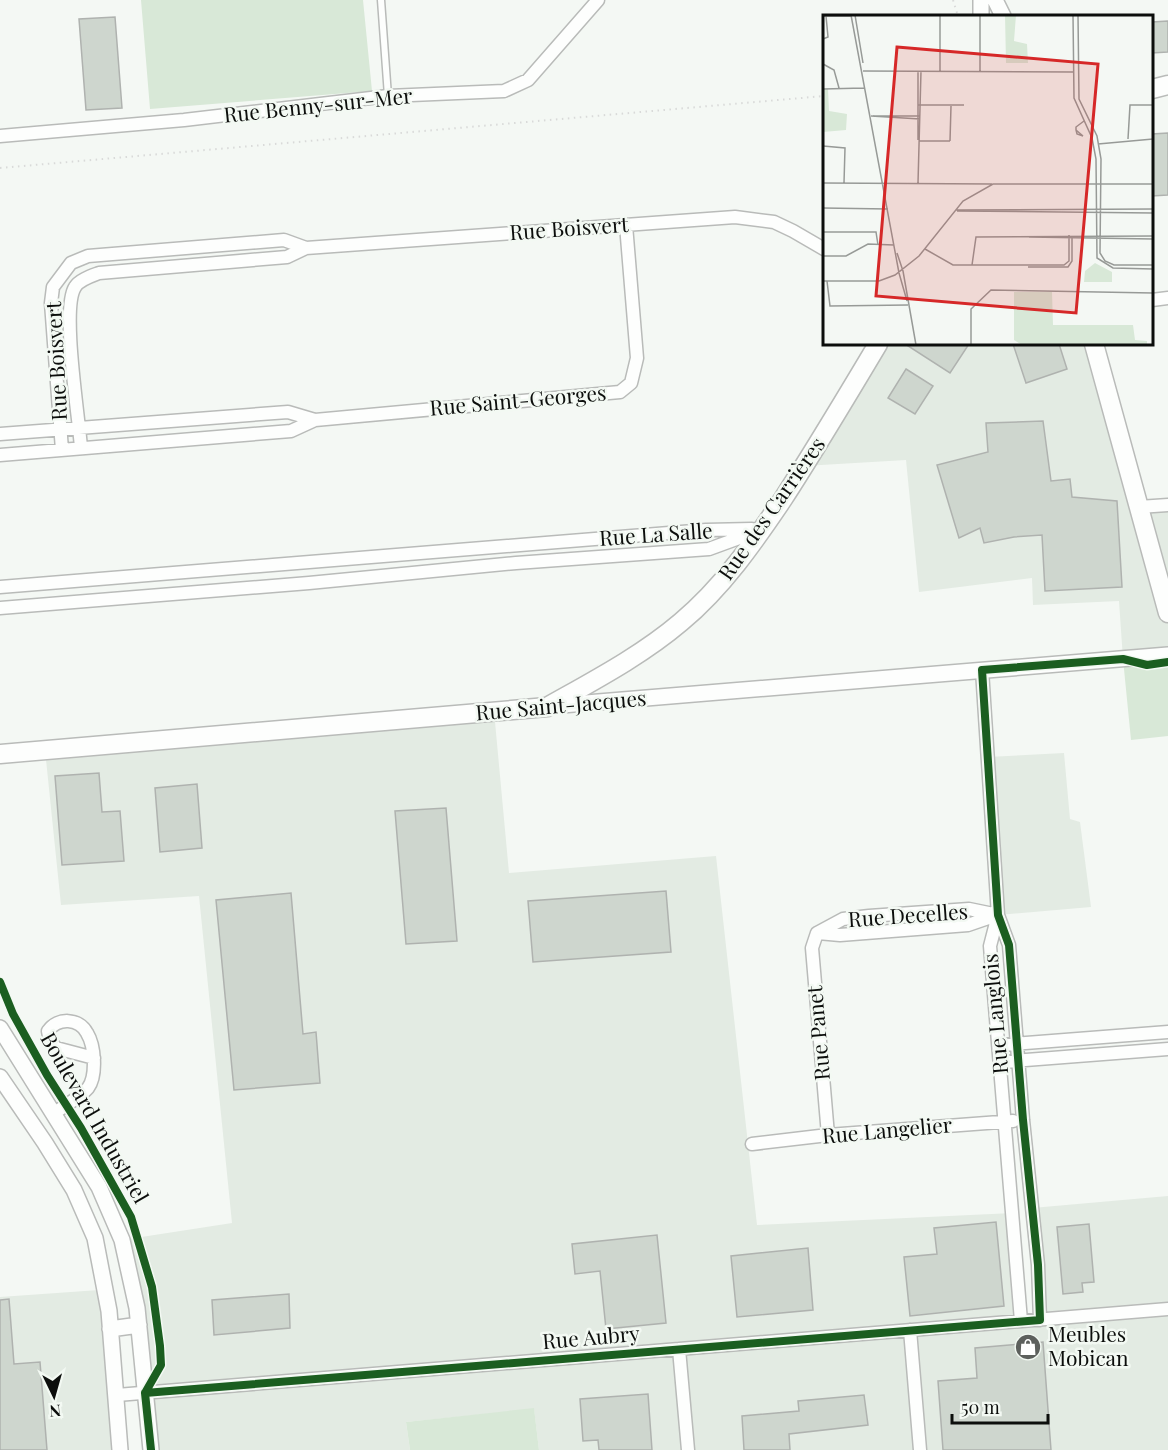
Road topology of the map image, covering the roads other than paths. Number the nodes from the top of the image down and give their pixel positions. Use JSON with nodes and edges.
{"nodes":[{"id":1,"x":381,"y":0,"type":"edge"},
{"id":2,"x":598,"y":0,"type":"edge"},
{"id":3,"x":995,"y":0,"type":"edge"},
{"id":4,"x":1002,"y":15,"type":"edge"},
{"id":5,"x":1168,"y":85,"type":"edge"},
{"id":6,"x":1153,"y":89,"type":"edge"},
{"id":7,"x":388,"y":96,"type":"junction"},
{"id":8,"x":0,"y":136,"type":"edge"},
{"id":9,"x":626,"y":225,"type":"junction"},
{"id":10,"x":306,"y":248,"type":"junction"},
{"id":11,"x":823,"y":248,"type":"edge"},
{"id":12,"x":62,"y":275,"type":"junction"},
{"id":13,"x":76,"y":284,"type":"junction"},
{"id":14,"x":1168,"y":298,"type":"edge"},
{"id":15,"x":1153,"y":300,"type":"edge"},
{"id":16,"x":878,"y":345,"type":"edge"},
{"id":17,"x":1094,"y":345,"type":"edge"},
{"id":18,"x":315,"y":420,"type":"junction"},
{"id":19,"x":80,"y":427,"type":"junction"},
{"id":20,"x":61,"y":429,"type":"junction"},
{"id":21,"x":0,"y":434,"type":"edge"},
{"id":22,"x":81,"y":448,"type":"junction"},
{"id":23,"x":62,"y":450,"type":"junction"},
{"id":24,"x":0,"y":455,"type":"edge"},
{"id":25,"x":1168,"y":505,"type":"edge"},
{"id":26,"x":1139,"y":507,"type":"junction"},
{"id":27,"x":763,"y":529,"type":"junction"},
{"id":28,"x":515,"y":546,"type":"junction"},
{"id":29,"x":307,"y":562,"type":"junction"},
{"id":30,"x":516,"y":563,"type":"junction"},
{"id":31,"x":105,"y":579,"type":"junction"},
{"id":32,"x":309,"y":583,"type":"junction"},
{"id":33,"x":0,"y":587,"type":"edge"},
{"id":34,"x":107,"y":600,"type":"junction"},
{"id":35,"x":0,"y":608,"type":"edge"},
{"id":36,"x":1168,"y":613,"type":"edge"},
{"id":37,"x":1168,"y":655,"type":"edge"},
{"id":38,"x":982,"y":670,"type":"junction"},
{"id":39,"x":547,"y":706,"type":"junction"},
{"id":40,"x":0,"y":754,"type":"edge"},
{"id":41,"x":998,"y":915,"type":"junction"},
{"id":42,"x":817,"y":933,"type":"joint"},
{"id":43,"x":0,"y":1028,"type":"edge"},
{"id":44,"x":1168,"y":1032,"type":"edge"},
{"id":45,"x":1018,"y":1044,"type":"junction"},
{"id":46,"x":999,"y":1045,"type":"junction"},
{"id":47,"x":1168,"y":1049,"type":"edge"},
{"id":48,"x":94,"y":1058,"type":"dead end"},
{"id":49,"x":1019,"y":1061,"type":"junction"},
{"id":50,"x":1000,"y":1062,"type":"junction"},
{"id":51,"x":0,"y":1077,"type":"edge"},
{"id":52,"x":54,"y":1113,"type":"junction"},
{"id":53,"x":1023,"y":1120,"type":"junction"},
{"id":54,"x":1006,"y":1121,"type":"junction"},
{"id":55,"x":828,"y":1135,"type":"junction"},
{"id":56,"x":752,"y":1144,"type":"dead end"},
{"id":57,"x":114,"y":1225,"type":"junction"},
{"id":58,"x":93,"y":1234,"type":"junction"},
{"id":59,"x":1168,"y":1309,"type":"edge"},
{"id":60,"x":1040,"y":1320,"type":"junction"},
{"id":61,"x":1021,"y":1321,"type":"junction"},
{"id":62,"x":139,"y":1325,"type":"junction"},
{"id":63,"x":110,"y":1329,"type":"junction"},
{"id":64,"x":910,"y":1330,"type":"junction"},
{"id":65,"x":679,"y":1349,"type":"junction"},
{"id":66,"x":146,"y":1392,"type":"junction"},
{"id":67,"x":117,"y":1395,"type":"junction"},
{"id":68,"x":120,"y":1450,"type":"edge"},
{"id":69,"x":151,"y":1450,"type":"edge"},
{"id":70,"x":688,"y":1450,"type":"edge"},
{"id":71,"x":920,"y":1450,"type":"edge"}],
"edges":[{"from":1,"to":7,"type":"lane"},
{"from":2,"to":7,"type":"street","name":"Rue Benny-sur-Mer"},
{"from":3,"to":4,"type":"street"},
{"from":5,"to":6,"type":"main road"},
{"from":7,"to":8,"type":"street","name":"Rue Benny-sur-Mer"},
{"from":9,"to":10,"type":"street","name":"Rue Boisvert"},
{"from":9,"to":11,"type":"street","name":"Rue Boisvert"},
{"from":9,"to":18,"type":"street","name":"Rue Saint-Georges"},
{"from":10,"to":12,"type":"street","name":"Rue Boisvert"},
{"from":10,"to":13,"type":"street","name":"Rue Boisvert"},
{"from":12,"to":13,"type":"street","name":"Rue Boisvert"},
{"from":12,"to":20,"type":"street","name":"Rue Boisvert"},
{"from":13,"to":19,"type":"street","name":"Rue Boisvert"},
{"from":14,"to":15,"type":"street"},
{"from":16,"to":27,"type":"main road","name":"Rue des Carrières"},
{"from":17,"to":26,"type":"main road"},
{"from":18,"to":19,"type":"street","name":"Rue Saint-Georges"},
{"from":18,"to":22,"type":"street","name":"Rue Saint-Georges"},
{"from":19,"to":20,"type":"street","name":"Rue Saint-Georges"},
{"from":19,"to":22,"type":"street","name":"Rue Boisvert"},
{"from":20,"to":21,"type":"street","name":"Rue Saint-Georges"},
{"from":20,"to":23,"type":"street","name":"Rue Boisvert"},
{"from":22,"to":23,"type":"street","name":"Rue Saint-Georges"},
{"from":23,"to":24,"type":"street","name":"Rue Saint-Georges"},
{"from":25,"to":26,"type":"street"},
{"from":26,"to":36,"type":"main road"},
{"from":27,"to":28,"type":"street","name":"Rue La Salle"},
{"from":27,"to":30,"type":"street","name":"Rue La Salle"},
{"from":27,"to":39,"type":"main road","name":"Rue des Carrières"},
{"from":28,"to":29,"type":"street","name":"Rue La Salle"},
{"from":28,"to":30,"type":"street"},
{"from":29,"to":31,"type":"street","name":"Rue La Salle"},
{"from":29,"to":32,"type":"street"},
{"from":30,"to":32,"type":"street","name":"Rue La Salle"},
{"from":31,"to":33,"type":"street","name":"Rue La Salle"},
{"from":31,"to":34,"type":"street"},
{"from":32,"to":34,"type":"street","name":"Rue La Salle"},
{"from":34,"to":35,"type":"street","name":"Rue La Salle"},
{"from":37,"to":38,"type":"street","name":"Rue Saint-Jacques"},
{"from":38,"to":39,"type":"street","name":"Rue Saint-Jacques"},
{"from":38,"to":41,"type":"street","name":"Rue Langlois"},
{"from":39,"to":40,"type":"main road","name":"Rue Saint-Jacques"},
{"from":41,"to":42,"type":"street","name":"Rue Decelles"},
{"from":41,"to":45,"type":"street","name":"Rue Langlois"},
{"from":41,"to":46,"type":"street","name":"Rue Langlois"},
{"from":42,"to":55,"type":"street","name":"Rue Panet"},
{"from":43,"to":52,"type":"street","name":"Boulevard Industriel"},
{"from":44,"to":45,"type":"street"},
{"from":45,"to":46,"type":"street"},
{"from":45,"to":49,"type":"street","name":"Rue Langlois"},
{"from":46,"to":50,"type":"street","name":"Rue Langlois"},
{"from":47,"to":49,"type":"street"},
{"from":48,"to":52,"type":"street"},
{"from":49,"to":50,"type":"street"},
{"from":49,"to":53,"type":"street","name":"Rue Langlois"},
{"from":50,"to":54,"type":"street","name":"Rue Langlois"},
{"from":51,"to":58,"type":"street"},
{"from":52,"to":57,"type":"street","name":"Boulevard Industriel"},
{"from":53,"to":54,"type":"street","name":"Rue Langelier"},
{"from":53,"to":60,"type":"street","name":"Rue Langlois"},
{"from":54,"to":55,"type":"street","name":"Rue Langelier"},
{"from":54,"to":61,"type":"street","name":"Rue Langlois"},
{"from":55,"to":56,"type":"street","name":"Rue Langelier"},
{"from":57,"to":58,"type":"street"},
{"from":57,"to":62,"type":"street","name":"Boulevard Industriel"},
{"from":58,"to":63,"type":"street"},
{"from":59,"to":60,"type":"street","name":"Rue Aubry"},
{"from":60,"to":61,"type":"street","name":"Rue Aubry"},
{"from":61,"to":64,"type":"street","name":"Rue Aubry"},
{"from":62,"to":63,"type":"street"},
{"from":62,"to":66,"type":"street","name":"Boulevard Industriel"},
{"from":63,"to":67,"type":"street"},
{"from":64,"to":65,"type":"street","name":"Rue Aubry"},
{"from":64,"to":71,"type":"street"},
{"from":65,"to":66,"type":"street","name":"Rue Aubry"},
{"from":65,"to":70,"type":"street"},
{"from":66,"to":67,"type":"street","name":"Rue Aubry"},
{"from":66,"to":69,"type":"street","name":"Boulevard Industriel"},
{"from":67,"to":68,"type":"street"}]}
